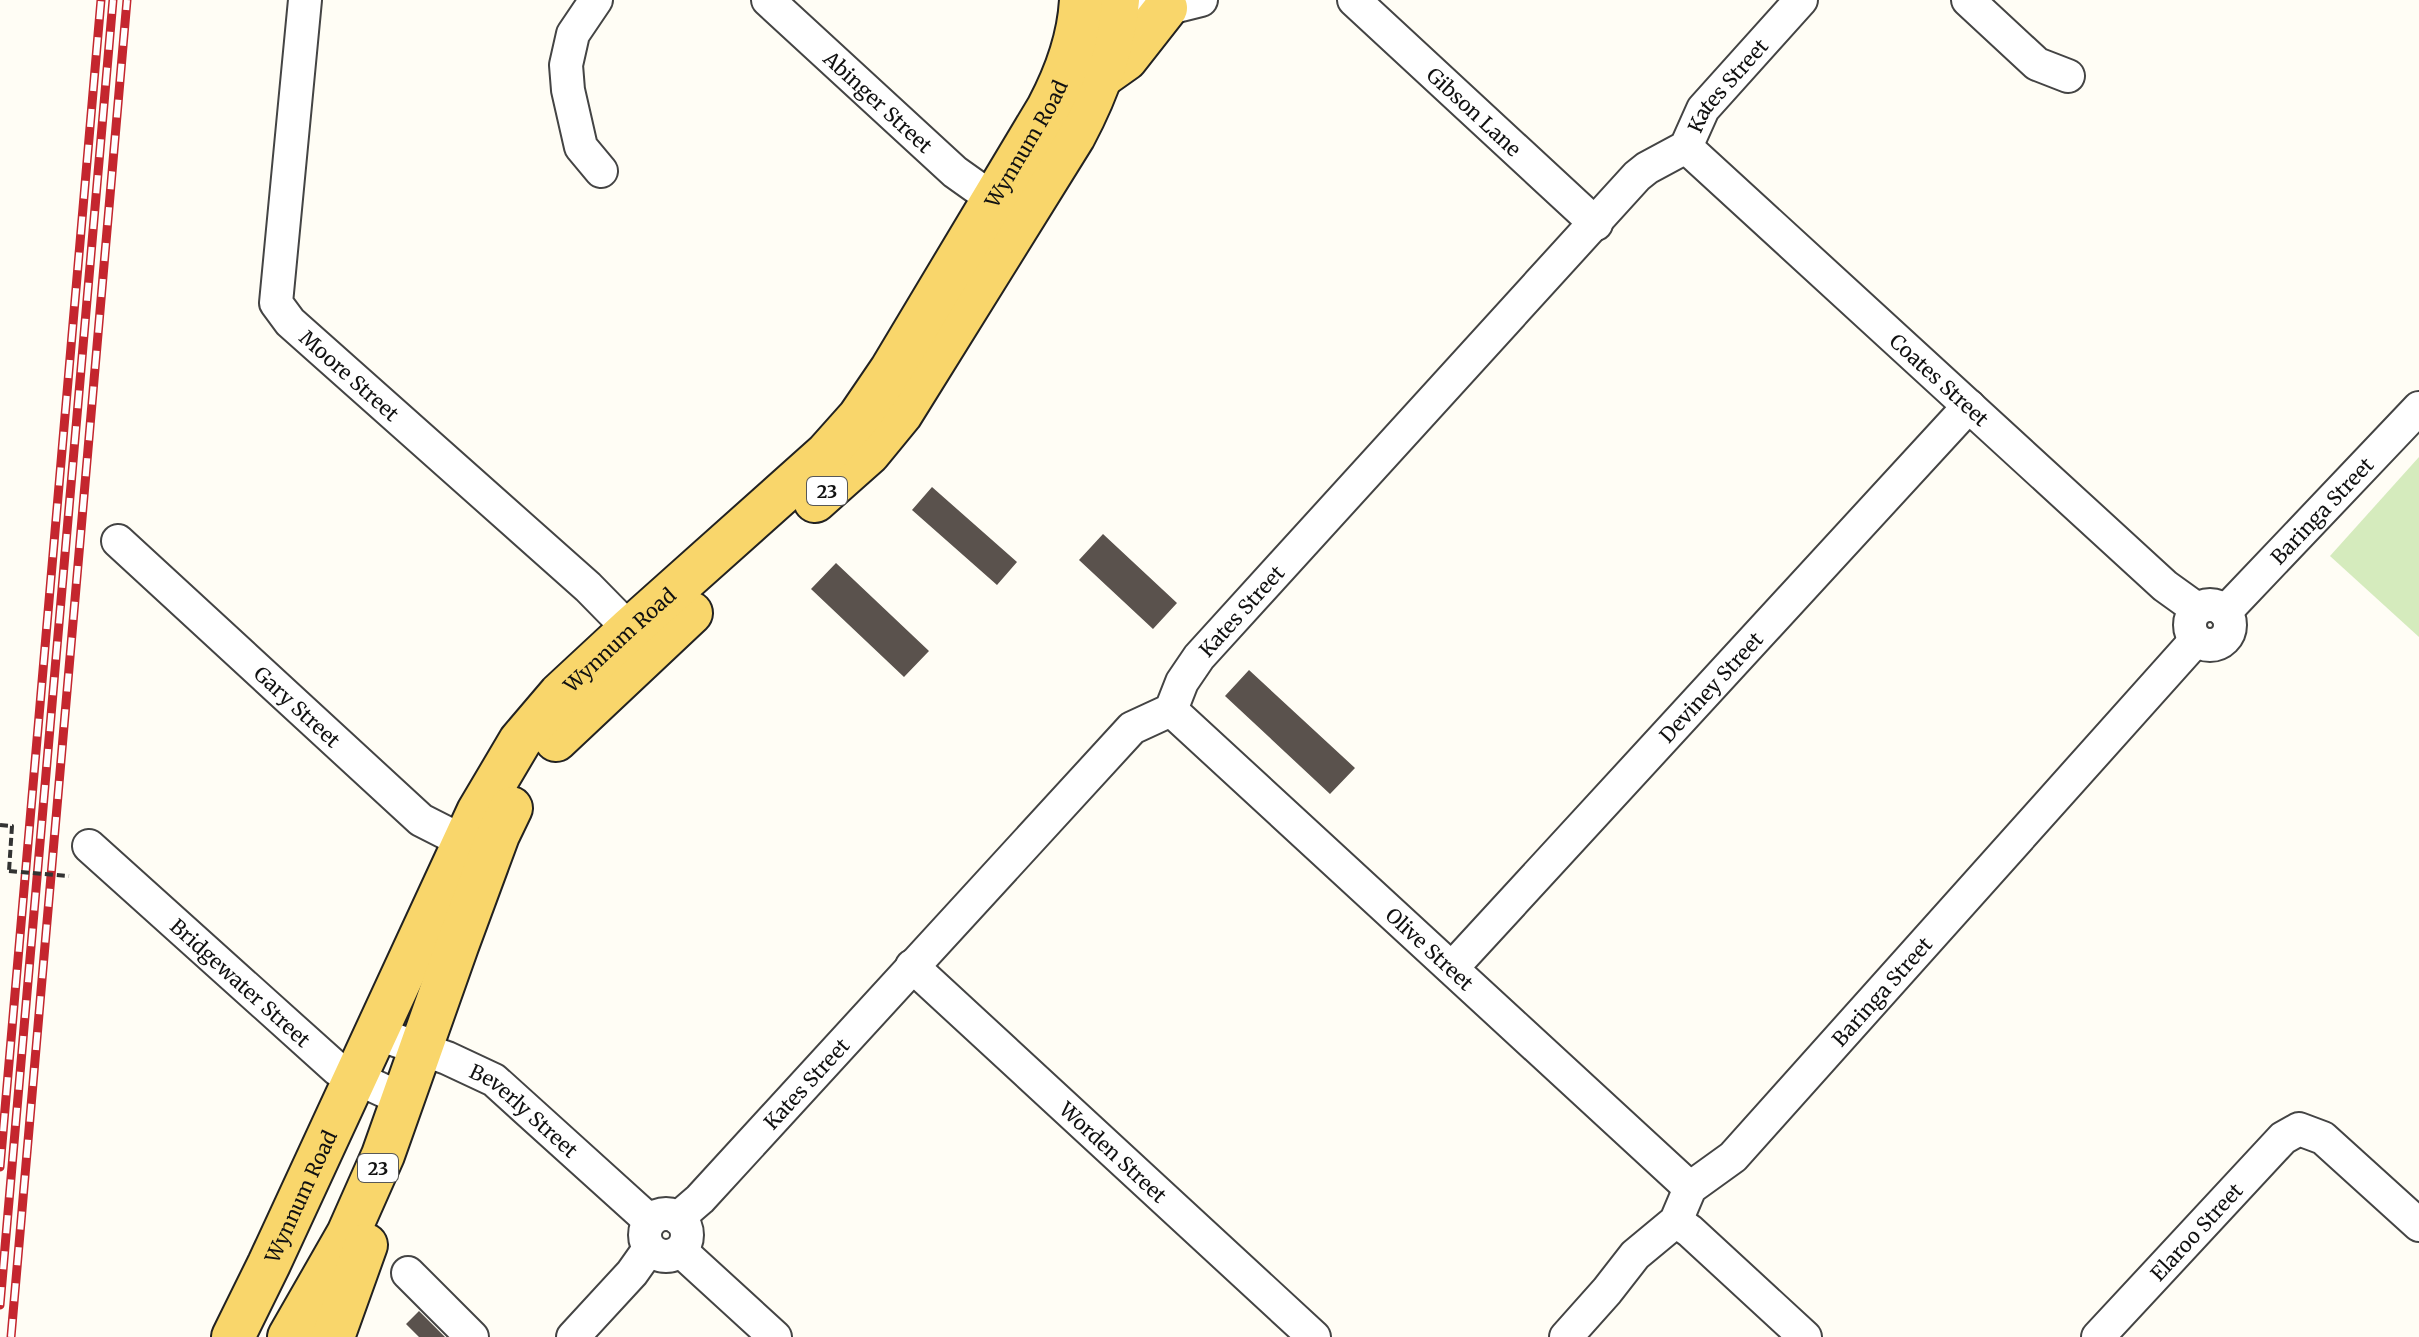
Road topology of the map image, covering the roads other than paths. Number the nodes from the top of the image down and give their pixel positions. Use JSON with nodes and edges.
{"nodes":[{"id":1,"x":305,"y":0,"type":"edge"},
{"id":2,"x":596,"y":0,"type":"edge"},
{"id":3,"x":768,"y":0,"type":"edge"},
{"id":4,"x":1354,"y":0,"type":"edge"},
{"id":5,"x":1801,"y":0,"type":"edge"},
{"id":6,"x":1968,"y":0,"type":"edge"},
{"id":7,"x":1099,"y":3,"type":"edge"},
{"id":8,"x":1179,"y":3,"type":"edge"},
{"id":9,"x":1102,"y":76,"type":"junction"},
{"id":10,"x":2068,"y":76,"type":"dead end"},
{"id":11,"x":1686,"y":147,"type":"junction"},
{"id":12,"x":601,"y":171,"type":"dead end"},
{"id":13,"x":993,"y":199,"type":"junction"},
{"id":14,"x":1596,"y":224,"type":"junction"},
{"id":15,"x":1969,"y":406,"type":"junction"},
{"id":16,"x":2419,"y":408,"type":"edge"},
{"id":17,"x":118,"y":541,"type":"dead end"},
{"id":18,"x":2206,"y":620,"type":"junction"},
{"id":19,"x":640,"y":639,"type":"junction"},
{"id":20,"x":1171,"y":710,"type":"junction"},
{"id":21,"x":89,"y":846,"type":"dead end"},
{"id":22,"x":477,"y":849,"type":"junction"},
{"id":23,"x":912,"y":966,"type":"junction"},
{"id":24,"x":1452,"y":968,"type":"junction"},
{"id":25,"x":375,"y":1033,"type":"junction"},
{"id":26,"x":421,"y":1049,"type":"junction"},
{"id":27,"x":354,"y":1077,"type":"junction"},
{"id":28,"x":404,"y":1100,"type":"junction"},
{"id":29,"x":1690,"y":1188,"type":"junction"},
{"id":30,"x":360,"y":1209,"type":"junction"},
{"id":31,"x":1676,"y":1221,"type":"junction"},
{"id":32,"x":2419,"y":1225,"type":"edge"},
{"id":33,"x":659,"y":1229,"type":"junction"},
{"id":34,"x":408,"y":1273,"type":"dead end"},
{"id":35,"x":250,"y":1330,"type":"edge"},
{"id":36,"x":289,"y":1337,"type":"edge"},
{"id":37,"x":333,"y":1337,"type":"edge"},
{"id":38,"x":472,"y":1337,"type":"edge"},
{"id":39,"x":573,"y":1337,"type":"edge"},
{"id":40,"x":775,"y":1337,"type":"edge"},
{"id":41,"x":1314,"y":1337,"type":"edge"},
{"id":42,"x":1566,"y":1337,"type":"edge"},
{"id":43,"x":1805,"y":1337,"type":"edge"},
{"id":44,"x":2098,"y":1337,"type":"edge"}],
"edges":[{"from":1,"to":19,"type":"street","name":"Moore Street"},
{"from":2,"to":12,"type":"street"},
{"from":3,"to":13,"type":"street","name":"Abinger Street"},
{"from":4,"to":14,"type":"street","name":"Gibson Lane"},
{"from":5,"to":11,"type":"street","name":"Kates Street"},
{"from":6,"to":10,"type":"street"},
{"from":7,"to":8,"type":"street"},
{"from":7,"to":9,"type":"main road","name":"Wynnum Road","number":"23"},
{"from":7,"to":13,"type":"main road","name":"Wynnum Road","number":"23"},
{"from":8,"to":9,"type":"main road"},
{"from":9,"to":19,"type":"main road","name":"Wynnum Road","number":"23"},
{"from":11,"to":14,"type":"street","name":"Kates Street"},
{"from":11,"to":15,"type":"street","name":"Coates Street"},
{"from":13,"to":19,"type":"main road","name":"Wynnum Road","number":"23"},
{"from":14,"to":20,"type":"street","name":"Kates Street"},
{"from":15,"to":18,"type":"street","name":"Coates Street"},
{"from":15,"to":24,"type":"street","name":"Deviney Street"},
{"from":16,"to":18,"type":"street","name":"Baringa Street"},
{"from":17,"to":22,"type":"street","name":"Gary Street"},
{"from":18,"to":29,"type":"street","name":"Baringa Street"},
{"from":19,"to":22,"type":"main road","name":"Wynnum Road","number":"23"},
{"from":20,"to":23,"type":"street","name":"Kates Street"},
{"from":20,"to":24,"type":"street","name":"Olive Street"},
{"from":21,"to":27,"type":"street","name":"Bridgewater Street"},
{"from":22,"to":25,"type":"main road","name":"Wynnum Road","number":"23"},
{"from":22,"to":26,"type":"main road","name":"Wynnum Road","number":"23"},
{"from":23,"to":33,"type":"street","name":"Kates Street"},
{"from":23,"to":41,"type":"street","name":"Worden Street"},
{"from":24,"to":29,"type":"street","name":"Olive Street"},
{"from":25,"to":26,"type":"street","name":"Beverly Street"},
{"from":25,"to":27,"type":"main road","name":"Wynnum Road","number":"23"},
{"from":26,"to":28,"type":"main road","name":"Wynnum Road","number":"23"},
{"from":26,"to":33,"type":"street","name":"Beverly Street"},
{"from":27,"to":28,"type":"street","name":"Bridgewater Street"},
{"from":27,"to":35,"type":"main road","name":"Wynnum Road","number":"23"},
{"from":28,"to":30,"type":"main road","name":"Wynnum Road","number":"23"},
{"from":29,"to":31,"type":"street"},
{"from":30,"to":36,"type":"main road","name":"Wynnum Road","number":"23"},
{"from":30,"to":37,"type":"main road"},
{"from":31,"to":42,"type":"street"},
{"from":31,"to":43,"type":"street"},
{"from":32,"to":44,"type":"street","name":"Elaroo Street"},
{"from":33,"to":39,"type":"street","name":"Kates Street"},
{"from":33,"to":40,"type":"street"},
{"from":34,"to":38,"type":"street"}]}
